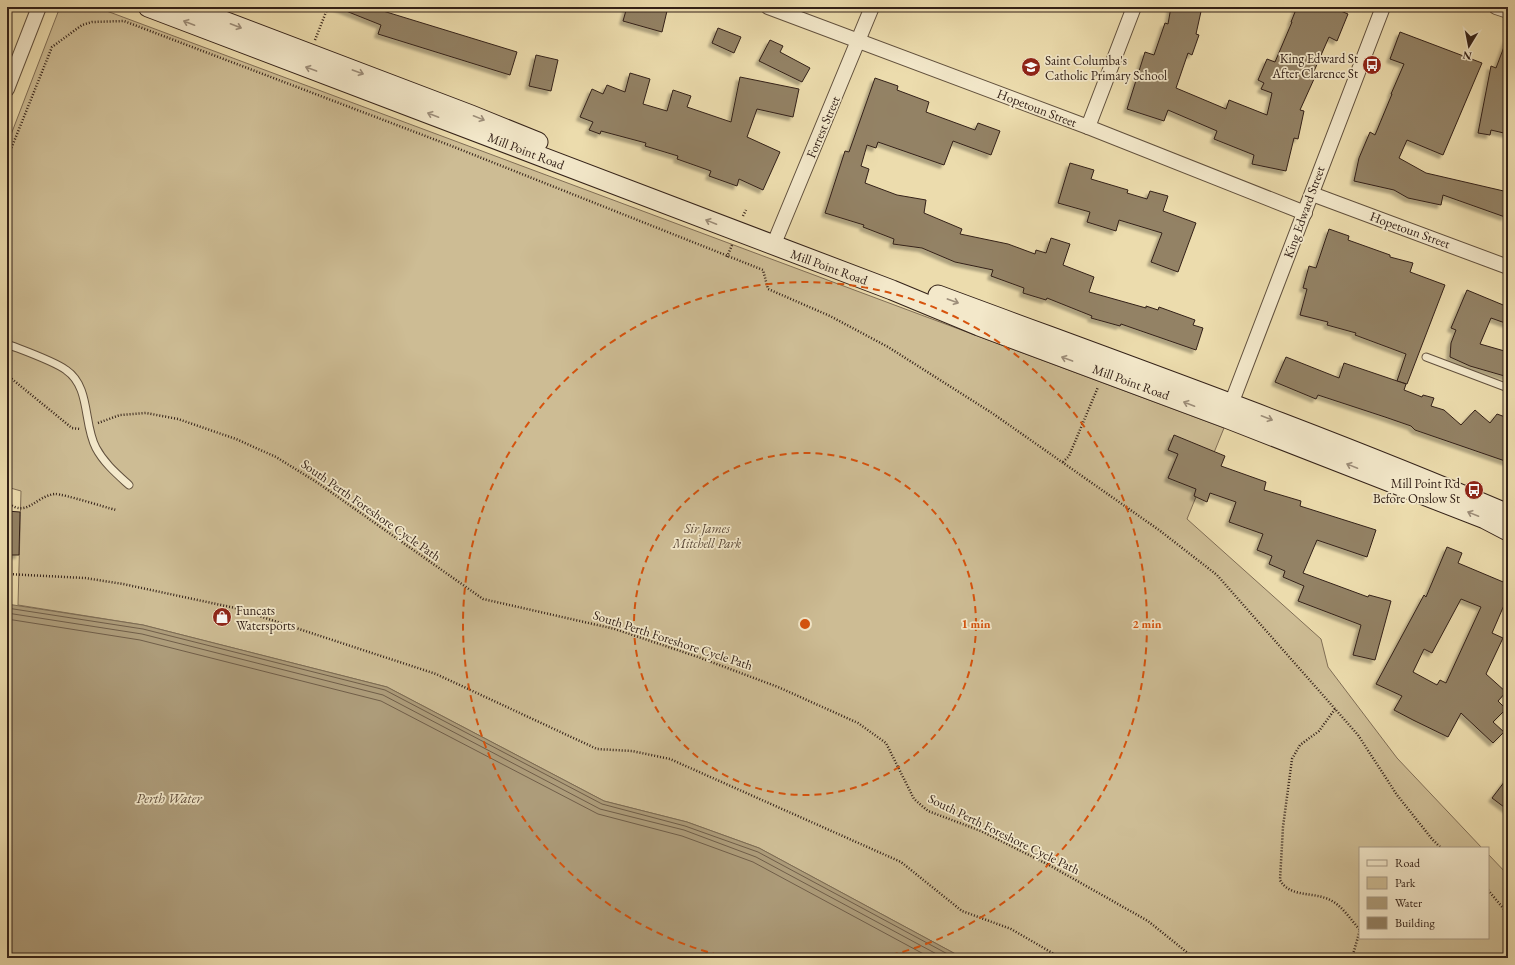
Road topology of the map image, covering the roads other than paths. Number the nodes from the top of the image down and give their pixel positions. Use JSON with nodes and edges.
{"nodes":[{"id":1,"x":39,"y":7,"type":"edge"},
{"id":2,"x":148,"y":7,"type":"edge"},
{"id":3,"x":187,"y":7,"type":"edge"},
{"id":4,"x":768,"y":7,"type":"edge"},
{"id":5,"x":872,"y":7,"type":"edge"},
{"id":6,"x":1134,"y":7,"type":"edge"},
{"id":7,"x":1383,"y":7,"type":"edge"},
{"id":8,"x":1496,"y":7,"type":"edge"},
{"id":9,"x":1508,"y":11,"type":"edge"},
{"id":10,"x":859,"y":41,"type":"junction"},
{"id":11,"x":7,"y":89,"type":"edge"},
{"id":12,"x":1088,"y":127,"type":"junction"},
{"id":13,"x":1312,"y":194,"type":"junction"},
{"id":14,"x":1305,"y":213,"type":"junction"},
{"id":15,"x":776,"y":241,"type":"junction"},
{"id":16,"x":1508,"y":267,"type":"edge"},
{"id":17,"x":7,"y":344,"type":"edge"},
{"id":18,"x":1426,"y":356,"type":"dead end"},
{"id":19,"x":1508,"y":388,"type":"edge"},
{"id":20,"x":1228,"y":411,"type":"junction"},
{"id":21,"x":129,"y":485,"type":"dead end"},
{"id":22,"x":1508,"y":514,"type":"edge"},
{"id":23,"x":1508,"y":531,"type":"edge"}],
"edges":[{"from":1,"to":11,"type":"street"},
{"from":15,"to":2,"type":"main road","name":"Mill Point Road","one_way":true},
{"from":3,"to":15,"type":"main road","name":"Mill Point Road","one_way":true},
{"from":4,"to":10,"type":"street","name":"Hopetoun Street"},
{"from":5,"to":10,"type":"street","name":"Forrest Street"},
{"from":6,"to":12,"type":"street"},
{"from":7,"to":13,"type":"street","name":"King Edward Street"},
{"from":8,"to":9,"type":"street"},
{"from":10,"to":12,"type":"street","name":"Hopetoun Street"},
{"from":10,"to":15,"type":"street","name":"Forrest Street"},
{"from":12,"to":14,"type":"street","name":"Hopetoun Street"},
{"from":13,"to":14,"type":"street","name":"King Edward Street"},
{"from":13,"to":16,"type":"street","name":"Hopetoun Street"},
{"from":14,"to":20,"type":"street","name":"King Edward Street"},
{"from":15,"to":20,"type":"main road","name":"Mill Point Road"},
{"from":17,"to":21,"type":"lane"},
{"from":18,"to":19,"type":"lane"},
{"from":20,"to":22,"type":"main road","name":"Mill Point Road","one_way":true},
{"from":23,"to":20,"type":"main road","name":"Mill Point Road","one_way":true}]}
